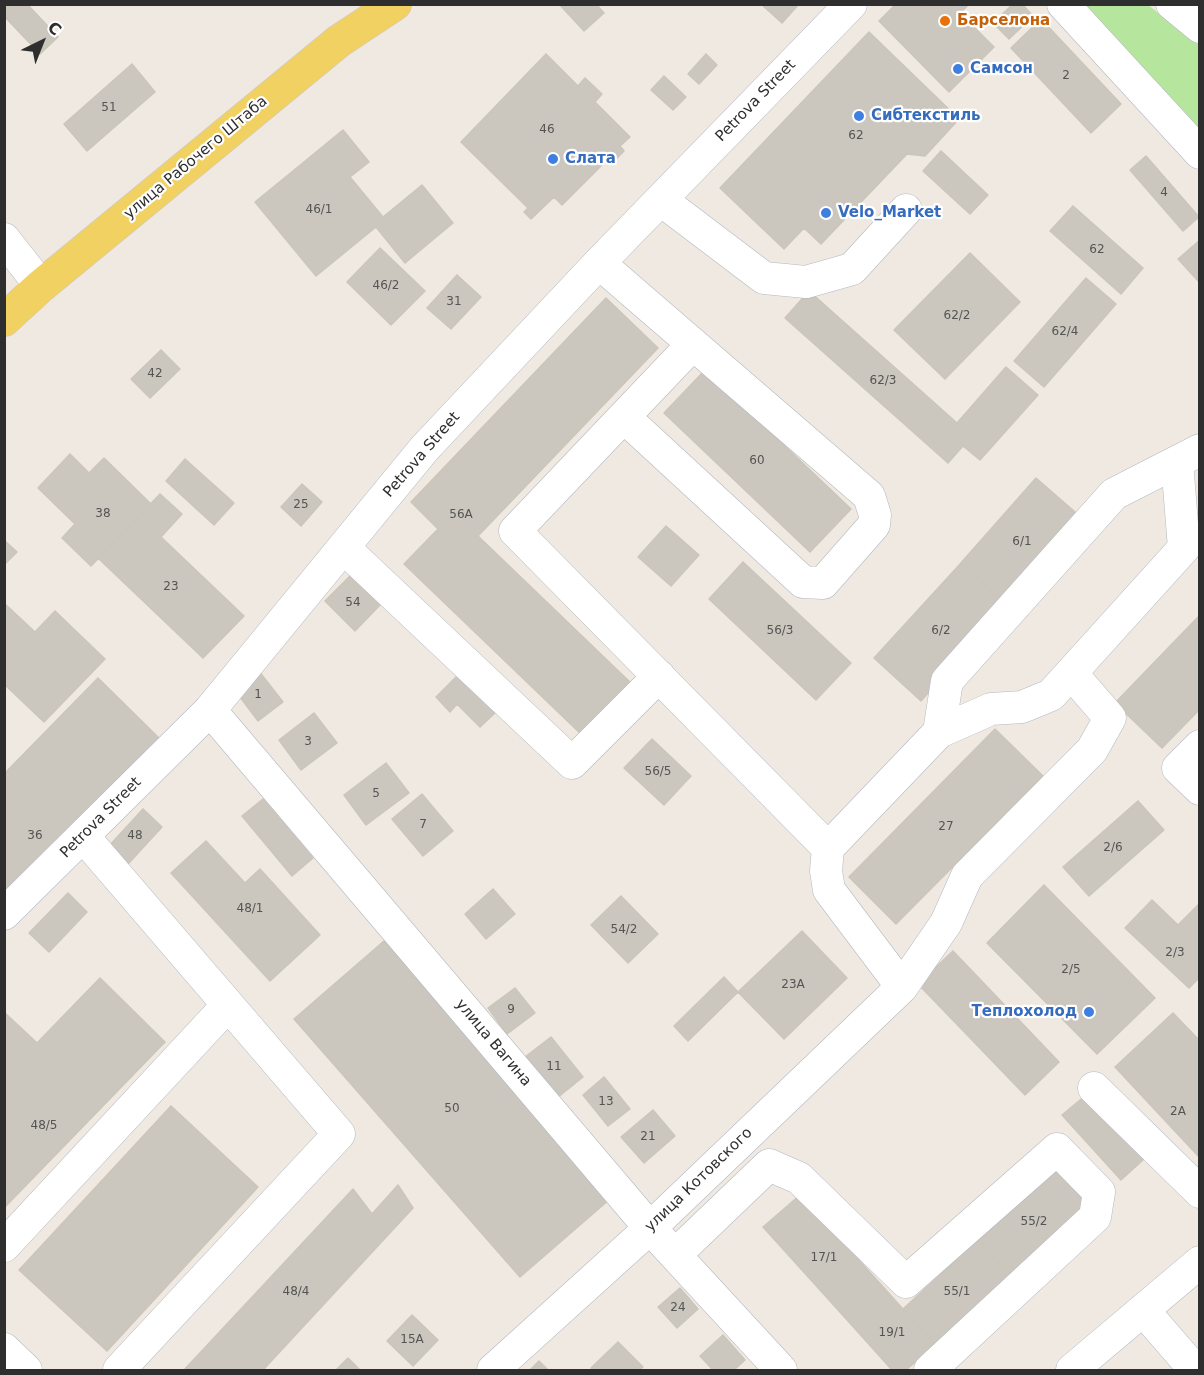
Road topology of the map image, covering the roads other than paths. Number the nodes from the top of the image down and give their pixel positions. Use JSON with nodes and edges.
{"nodes":[{"id":1,"x":395,"y":4,"type":"edge"},
{"id":2,"x":851,"y":4,"type":"edge"},
{"id":3,"x":1063,"y":4,"type":"edge"},
{"id":4,"x":1172,"y":4,"type":"edge"},
{"id":5,"x":1200,"y":27,"type":"edge"},
{"id":6,"x":1200,"y":153,"type":"edge"},
{"id":7,"x":661,"y":200,"type":"junction"},
{"id":8,"x":906,"y":210,"type":"dead end"},
{"id":9,"x":4,"y":239,"type":"edge"},
{"id":10,"x":599,"y":263,"type":"junction"},
{"id":11,"x":41,"y":286,"type":"junction"},
{"id":12,"x":4,"y":320,"type":"edge"},
{"id":13,"x":693,"y":344,"type":"junction"},
{"id":14,"x":624,"y":417,"type":"junction"},
{"id":15,"x":1188,"y":456,"type":"edge"},
{"id":16,"x":344,"y":548,"type":"junction"},
{"id":17,"x":1071,"y":673,"type":"junction"},
{"id":18,"x":659,"y":676,"type":"junction"},
{"id":19,"x":210,"y":711,"type":"junction"},
{"id":20,"x":939,"y":732,"type":"junction"},
{"id":21,"x":1200,"y":746,"type":"edge"},
{"id":22,"x":1200,"y":789,"type":"edge"},
{"id":23,"x":83,"y":836,"type":"junction"},
{"id":24,"x":828,"y":848,"type":"junction"},
{"id":25,"x":4,"y":914,"type":"edge"},
{"id":26,"x":902,"y":987,"type":"junction"},
{"id":27,"x":228,"y":1005,"type":"junction"},
{"id":28,"x":1094,"y":1088,"type":"dead end"},
{"id":29,"x":1200,"y":1192,"type":"edge"},
{"id":30,"x":650,"y":1228,"type":"junction"},
{"id":31,"x":4,"y":1246,"type":"edge"},
{"id":32,"x":675,"y":1255,"type":"junction"},
{"id":33,"x":1200,"y":1262,"type":"edge"},
{"id":34,"x":1143,"y":1310,"type":"junction"},
{"id":35,"x":4,"y":1349,"type":"edge"},
{"id":36,"x":26,"y":1371,"type":"edge"},
{"id":37,"x":119,"y":1371,"type":"edge"},
{"id":38,"x":493,"y":1371,"type":"edge"},
{"id":39,"x":781,"y":1371,"type":"edge"},
{"id":40,"x":930,"y":1371,"type":"edge"},
{"id":41,"x":1072,"y":1371,"type":"edge"},
{"id":42,"x":1195,"y":1371,"type":"edge"}],
"edges":[{"from":1,"to":11,"type":"main road","name":"улица Рабочего Штаба"},
{"from":2,"to":7,"type":"street","name":"Petrova Street"},
{"from":3,"to":6,"type":"street"},
{"from":4,"to":5,"type":"street"},
{"from":7,"to":8,"type":"street"},
{"from":7,"to":10,"type":"street","name":"Petrova Street"},
{"from":9,"to":11,"type":"street"},
{"from":10,"to":13,"type":"street"},
{"from":10,"to":16,"type":"street","name":"Petrova Street"},
{"from":11,"to":12,"type":"main road","name":"улица Рабочего Штаба"},
{"from":13,"to":14,"type":"street"},
{"from":13,"to":14,"type":"street"},
{"from":14,"to":18,"type":"street"},
{"from":15,"to":17,"type":"street"},
{"from":15,"to":20,"type":"street"},
{"from":16,"to":18,"type":"street"},
{"from":16,"to":19,"type":"street","name":"Petrova Street"},
{"from":17,"to":20,"type":"street"},
{"from":17,"to":26,"type":"street","name":"улица Котовского"},
{"from":18,"to":24,"type":"street"},
{"from":19,"to":23,"type":"street","name":"Petrova Street"},
{"from":19,"to":30,"type":"street","name":"улица Вагина"},
{"from":20,"to":24,"type":"street"},
{"from":21,"to":22,"type":"street"},
{"from":23,"to":25,"type":"street","name":"Petrova Street"},
{"from":23,"to":27,"type":"street"},
{"from":24,"to":26,"type":"street"},
{"from":26,"to":30,"type":"street","name":"улица Котовского"},
{"from":27,"to":31,"type":"street"},
{"from":27,"to":37,"type":"street"},
{"from":28,"to":29,"type":"street"},
{"from":30,"to":32,"type":"street","name":"улица Вагина"},
{"from":30,"to":38,"type":"street","name":"улица Котовского"},
{"from":32,"to":39,"type":"street","name":"улица Вагина"},
{"from":32,"to":40,"type":"street"},
{"from":33,"to":34,"type":"street"},
{"from":34,"to":41,"type":"street"},
{"from":34,"to":42,"type":"street"},
{"from":35,"to":36,"type":"street"}]}
